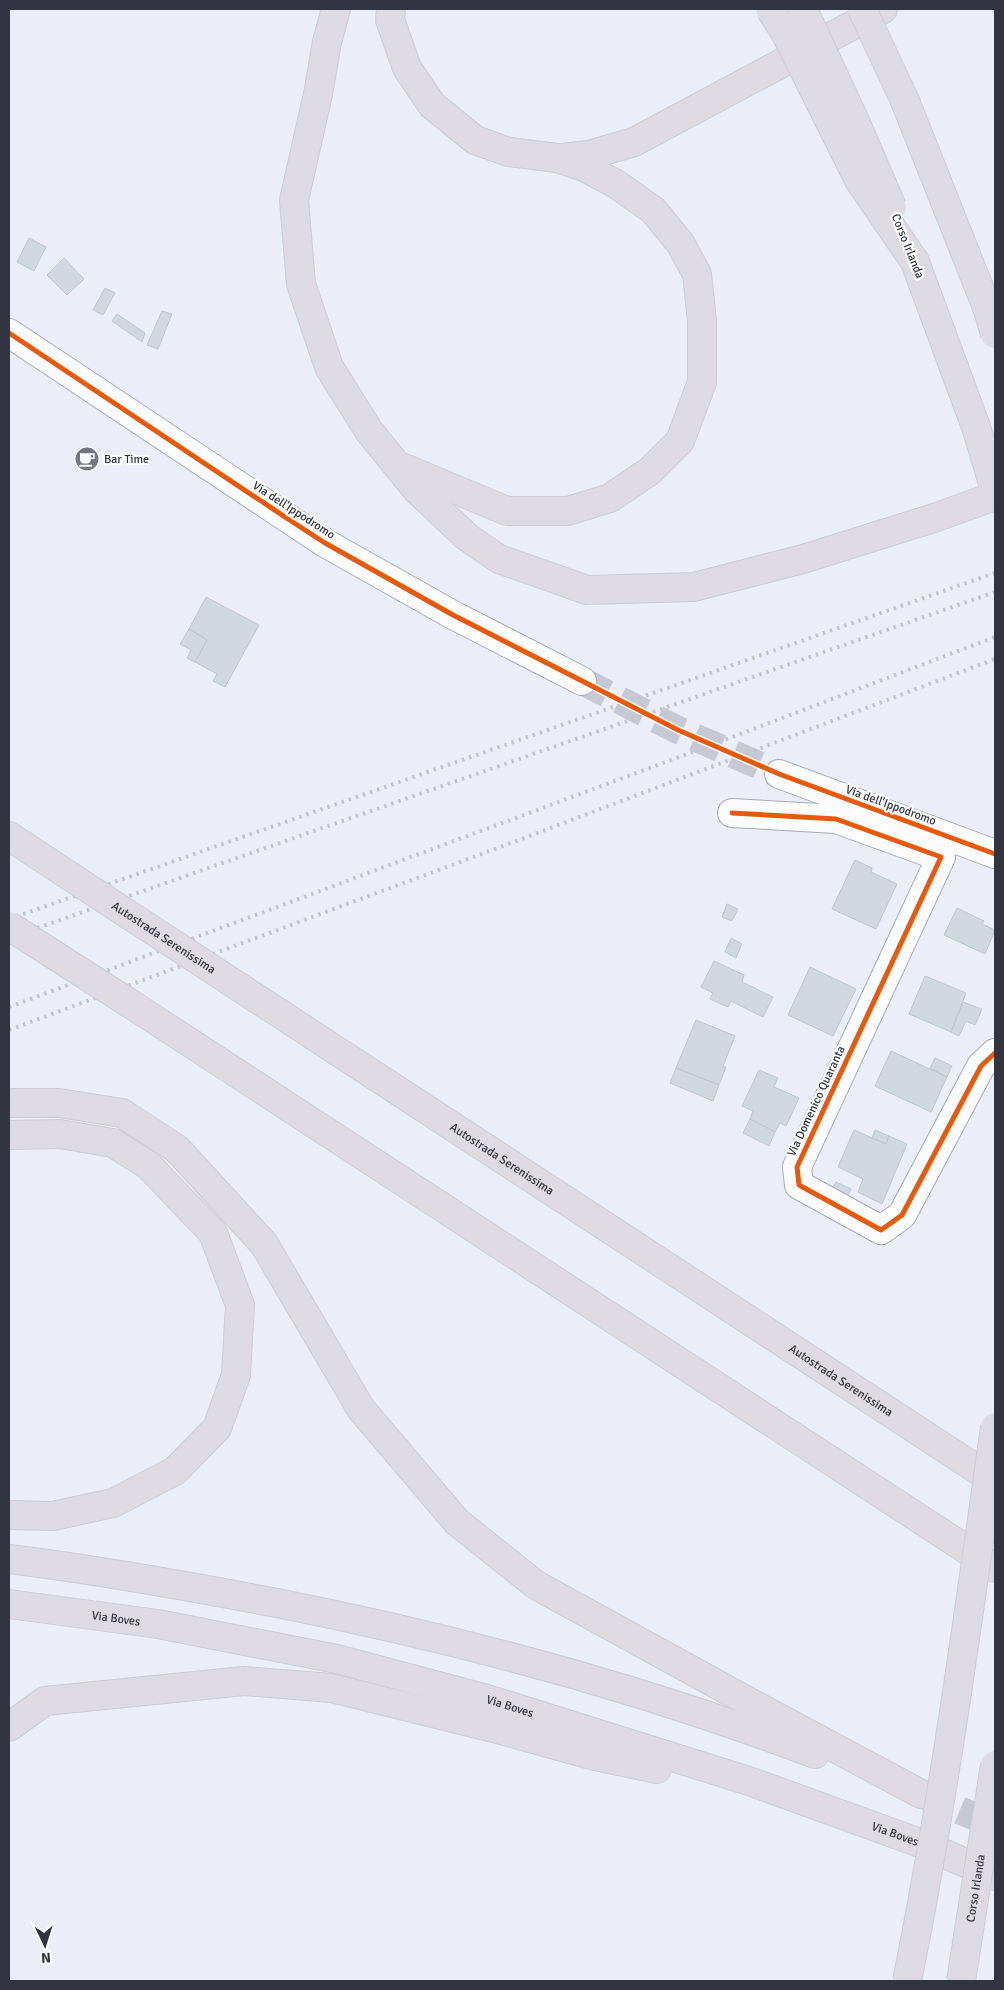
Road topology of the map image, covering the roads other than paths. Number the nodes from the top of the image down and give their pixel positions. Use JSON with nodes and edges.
{"nodes":[{"id":1,"x":336,"y":9,"type":"edge"},
{"id":2,"x":391,"y":9,"type":"edge"},
{"id":3,"x":770,"y":9,"type":"edge"},
{"id":4,"x":803,"y":9,"type":"edge"},
{"id":5,"x":862,"y":9,"type":"edge"},
{"id":6,"x":883,"y":9,"type":"edge"},
{"id":7,"x":556,"y":158,"type":"junction"},
{"id":8,"x":915,"y":262,"type":"junction"},
{"id":9,"x":9,"y":333,"type":"edge"},
{"id":10,"x":995,"y":334,"type":"edge"},
{"id":11,"x":398,"y":465,"type":"junction"},
{"id":12,"x":995,"y":490,"type":"edge"},
{"id":13,"x":995,"y":496,"type":"edge"},
{"id":14,"x":582,"y":681,"type":"tunnel mouth"},
{"id":15,"x":779,"y":774,"type":"tunnel mouth"},
{"id":16,"x":732,"y":812,"type":"dead end"},
{"id":17,"x":9,"y":836,"type":"edge"},
{"id":18,"x":995,"y":854,"type":"edge"},
{"id":19,"x":9,"y":926,"type":"edge"},
{"id":20,"x":995,"y":1053,"type":"edge"},
{"id":21,"x":9,"y":1103,"type":"edge"},
{"id":22,"x":9,"y":1135,"type":"edge"},
{"id":23,"x":995,"y":1427,"type":"edge"},
{"id":24,"x":995,"y":1481,"type":"edge"},
{"id":25,"x":9,"y":1515,"type":"edge"},
{"id":26,"x":9,"y":1559,"type":"edge"},
{"id":27,"x":995,"y":1568,"type":"edge"},
{"id":28,"x":9,"y":1604,"type":"edge"},
{"id":29,"x":9,"y":1727,"type":"edge"},
{"id":30,"x":995,"y":1765,"type":"edge"},
{"id":31,"x":804,"y":1801,"type":"junction"},
{"id":32,"x":995,"y":1876,"type":"edge"},
{"id":33,"x":907,"y":1981,"type":"edge"},
{"id":34,"x":961,"y":1981,"type":"edge"}],
"edges":[{"from":1,"to":11,"type":"highway"},
{"from":2,"to":7,"type":"highway"},
{"from":3,"to":8,"type":"highway","bridge":true},
{"from":4,"to":8,"type":"highway","name":"Corso Irlanda","bridge":true},
{"from":5,"to":10,"type":"highway","bridge":true},
{"from":6,"to":7,"type":"highway"},
{"from":7,"to":11,"type":"highway"},
{"from":8,"to":12,"type":"highway","name":"Corso Irlanda"},
{"from":9,"to":14,"type":"street","name":"Via dell'Ippodromo"},
{"from":11,"to":13,"type":"highway"},
{"from":15,"to":18,"type":"street","name":"Via dell'Ippodromo"},
{"from":16,"to":20,"type":"street","name":"Via Domenico Quaranta"},
{"from":17,"to":24,"type":"highway","name":"Autostrada Serenissima","bridge":true},
{"from":19,"to":27,"type":"highway","bridge":true},
{"from":21,"to":26,"type":"highway"},
{"from":22,"to":25,"type":"highway"},
{"from":23,"to":33,"type":"highway","bridge":true},
{"from":28,"to":31,"type":"highway","name":"Via Boves"},
{"from":29,"to":31,"type":"highway"},
{"from":30,"to":34,"type":"highway","name":"Corso Irlanda","bridge":true},
{"from":31,"to":32,"type":"highway","name":"Via Boves"}]}
